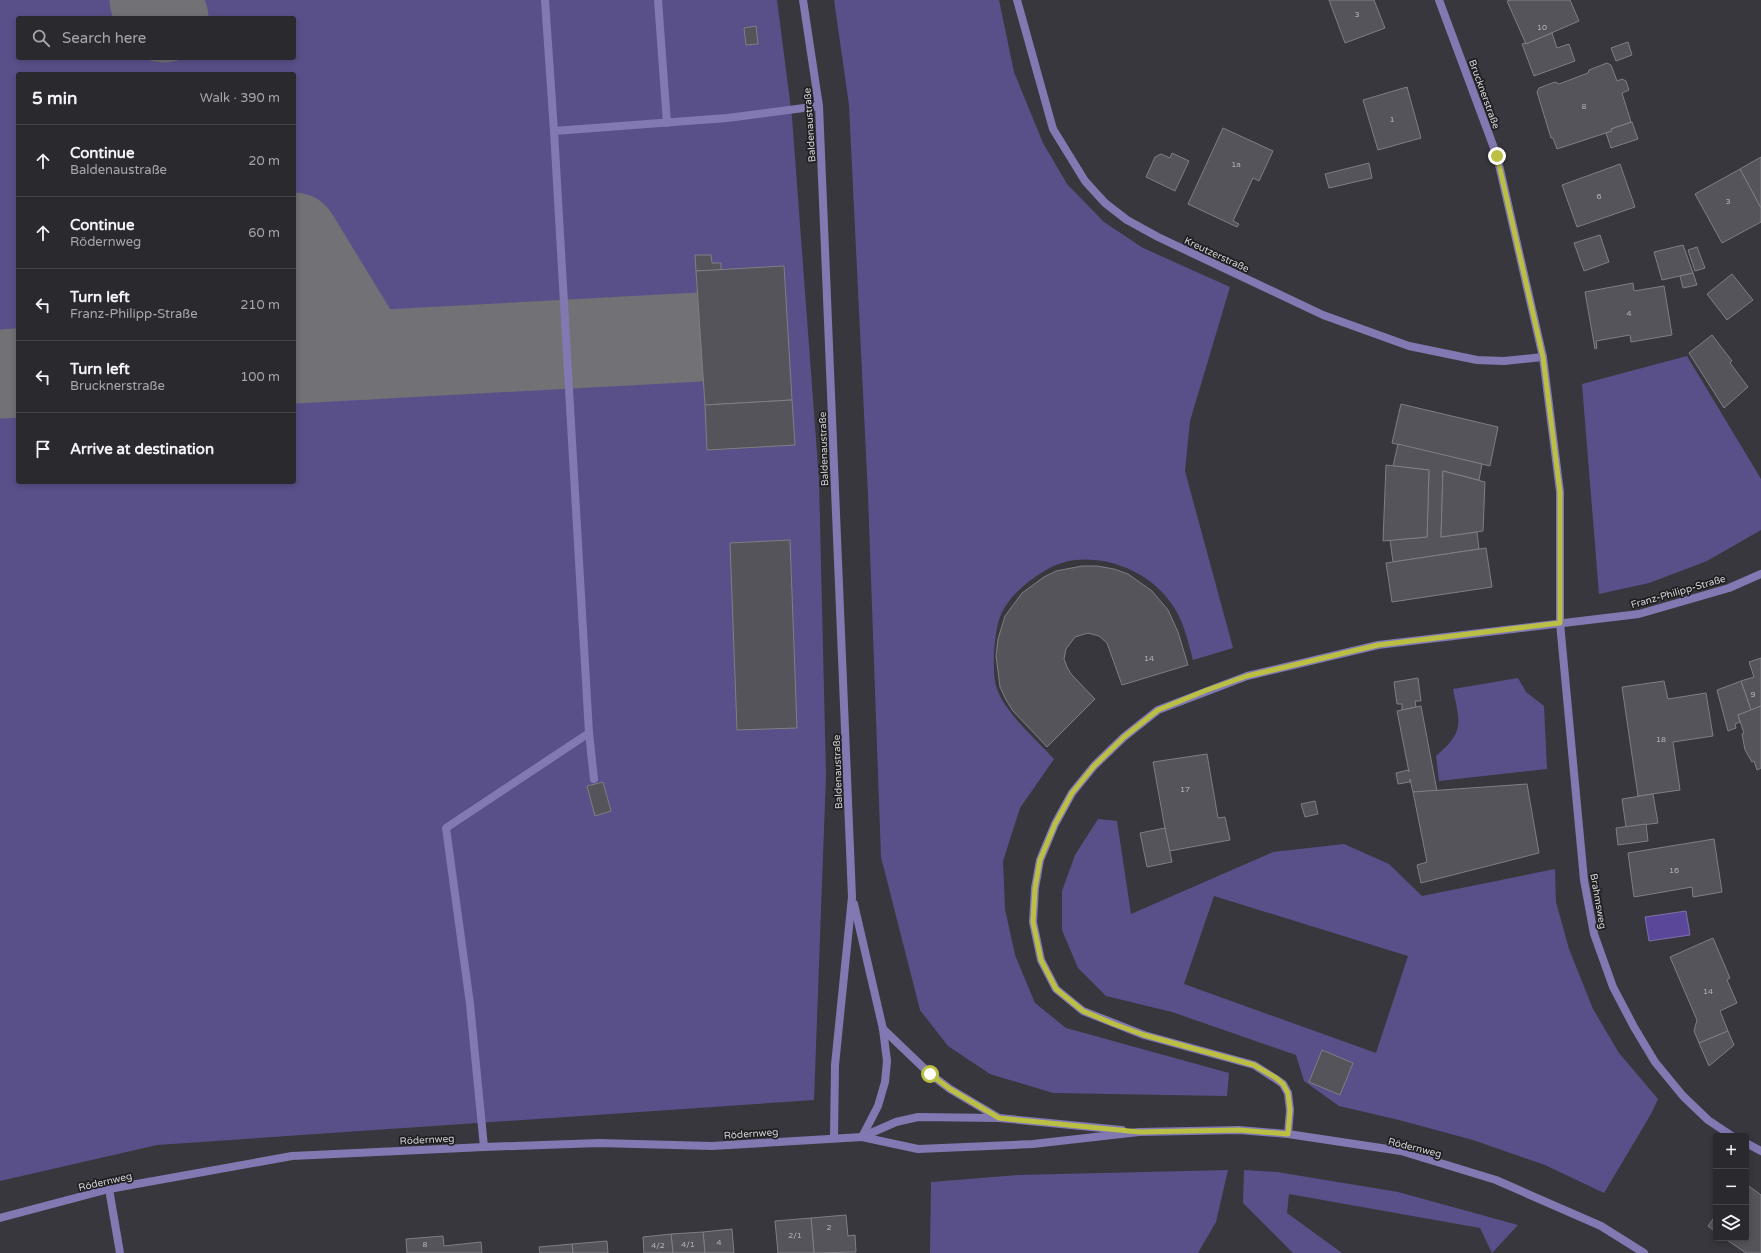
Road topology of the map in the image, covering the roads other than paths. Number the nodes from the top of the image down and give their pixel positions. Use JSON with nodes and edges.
{"nodes":[{"id":1,"x":545,"y":0,"type":"edge"},
{"id":2,"x":658,"y":0,"type":"edge"},
{"id":3,"x":803,"y":0,"type":"edge"},
{"id":4,"x":1017,"y":0,"type":"edge"},
{"id":5,"x":1439,"y":0,"type":"edge"},
{"id":6,"x":819,"y":106,"type":"junction"},
{"id":7,"x":667,"y":123,"type":"junction"},
{"id":8,"x":554,"y":131,"type":"junction"},
{"id":9,"x":1543,"y":357,"type":"junction"},
{"id":10,"x":1761,"y":574,"type":"edge"},
{"id":11,"x":1560,"y":623,"type":"junction"},
{"id":12,"x":589,"y":733,"type":"junction"},
{"id":13,"x":594,"y":779,"type":"dead end"},
{"id":14,"x":852,"y":897,"type":"junction"},
{"id":15,"x":883,"y":1029,"type":"junction"},
{"id":16,"x":999,"y":1118,"type":"junction"},
{"id":17,"x":1139,"y":1132,"type":"junction"},
{"id":18,"x":1728,"y":1133,"type":"edge"},
{"id":19,"x":1288,"y":1134,"type":"junction"},
{"id":20,"x":862,"y":1137,"type":"junction"},
{"id":21,"x":834,"y":1138,"type":"junction"},
{"id":22,"x":1749,"y":1145,"type":"edge"},
{"id":23,"x":484,"y":1147,"type":"junction"},
{"id":24,"x":1761,"y":1151,"type":"edge"},
{"id":25,"x":109,"y":1189,"type":"junction"},
{"id":26,"x":0,"y":1218,"type":"edge"},
{"id":27,"x":120,"y":1253,"type":"edge"},
{"id":28,"x":1644,"y":1253,"type":"edge"}],
"edges":[{"from":1,"to":8,"type":"street"},
{"from":2,"to":7,"type":"street"},
{"from":3,"to":6,"type":"street","name":"Baldenaustraße"},
{"from":4,"to":9,"type":"street","name":"Kreutzerstraße"},
{"from":5,"to":9,"type":"street","name":"Brucknerstraße"},
{"from":6,"to":7,"type":"street"},
{"from":6,"to":14,"type":"street","name":"Baldenaustraße"},
{"from":7,"to":8,"type":"street"},
{"from":8,"to":12,"type":"street"},
{"from":9,"to":11,"type":"street","name":"Brucknerstraße"},
{"from":10,"to":11,"type":"street","name":"Franz-Philipp-Straße"},
{"from":11,"to":18,"type":"street","name":"Brahmsweg"},
{"from":11,"to":19,"type":"street","name":"Franz-Philipp-Straße"},
{"from":12,"to":13,"type":"street"},
{"from":12,"to":23,"type":"street"},
{"from":14,"to":15,"type":"street","name":"Baldenaustraße"},
{"from":14,"to":21,"type":"street","name":"Baldenaustraße"},
{"from":15,"to":16,"type":"street"},
{"from":15,"to":20,"type":"street","name":"Baldenaustraße"},
{"from":16,"to":17,"type":"street","name":"Rödernweg"},
{"from":16,"to":20,"type":"street","name":"Rödernweg"},
{"from":17,"to":19,"type":"street","name":"Rödernweg"},
{"from":17,"to":20,"type":"street","name":"Rödernweg"},
{"from":19,"to":28,"type":"street","name":"Rödernweg"},
{"from":20,"to":21,"type":"street","name":"Rödernweg"},
{"from":21,"to":23,"type":"street","name":"Rödernweg"},
{"from":22,"to":24,"type":"street"},
{"from":23,"to":25,"type":"street","name":"Rödernweg"},
{"from":25,"to":26,"type":"street","name":"Rödernweg"},
{"from":25,"to":27,"type":"street"}]}
